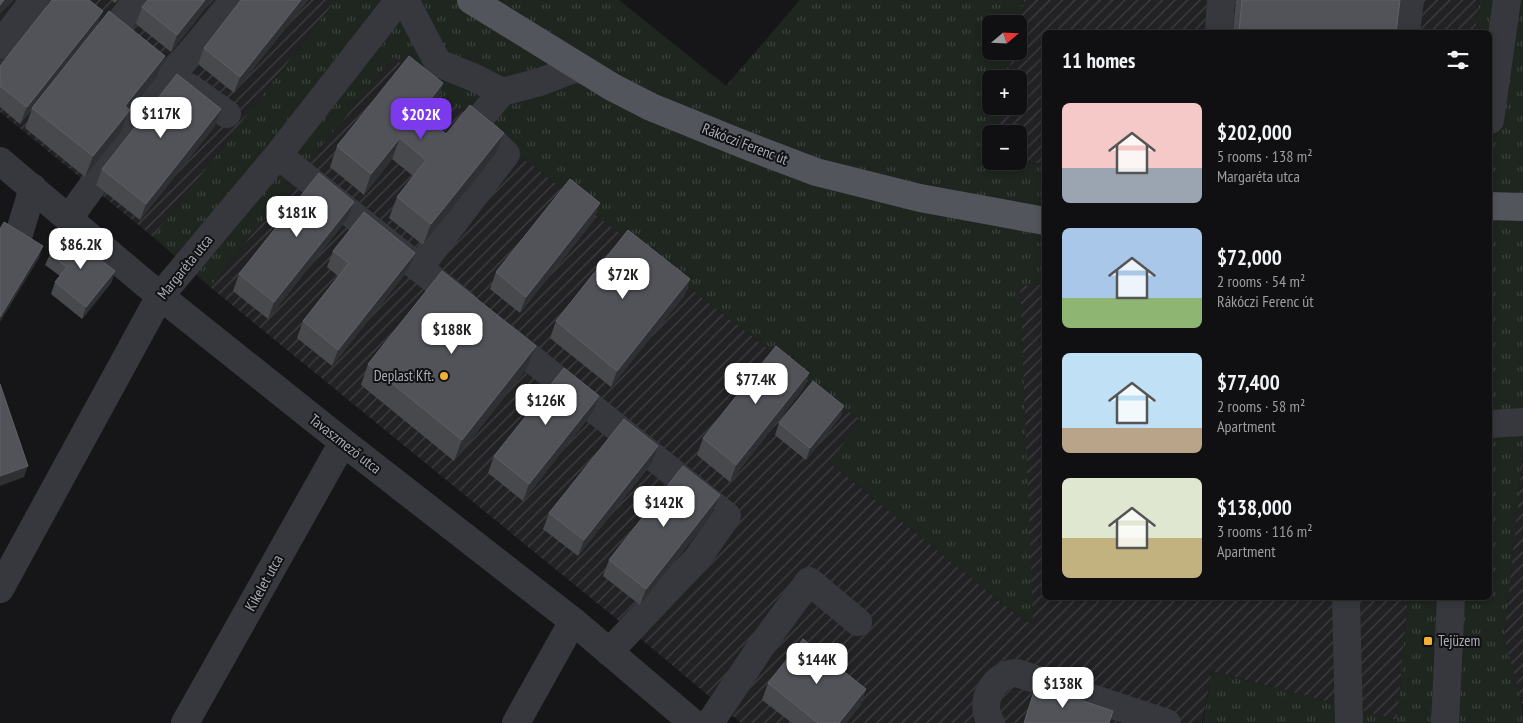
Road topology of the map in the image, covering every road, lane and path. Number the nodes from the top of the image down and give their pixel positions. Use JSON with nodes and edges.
{"nodes":[{"id":1,"x":34,"y":0,"type":"edge"},
{"id":2,"x":137,"y":0,"type":"edge"},
{"id":3,"x":234,"y":0,"type":"edge"},
{"id":4,"x":399,"y":0,"type":"edge"},
{"id":5,"x":406,"y":0,"type":"edge"},
{"id":6,"x":1221,"y":0,"type":"edge"},
{"id":7,"x":1410,"y":0,"type":"edge"},
{"id":8,"x":1507,"y":0,"type":"edge"},
{"id":9,"x":477,"y":2,"type":"edge"},
{"id":10,"x":94,"y":11,"type":"edge"},
{"id":11,"x":115,"y":28,"type":"junction"},
{"id":12,"x":1219,"y":30,"type":"edge"},
{"id":13,"x":1406,"y":30,"type":"edge"},
{"id":14,"x":0,"y":45,"type":"edge"},
{"id":15,"x":579,"y":66,"type":"junction"},
{"id":16,"x":172,"y":75,"type":"junction"},
{"id":17,"x":502,"y":92,"type":"junction"},
{"id":18,"x":1492,"y":106,"type":"edge"},
{"id":19,"x":227,"y":114,"type":"dead end"},
{"id":20,"x":278,"y":155,"type":"junction"},
{"id":21,"x":0,"y":161,"type":"edge"},
{"id":22,"x":33,"y":188,"type":"junction"},
{"id":23,"x":1492,"y":206,"type":"edge"},
{"id":24,"x":1523,"y":207,"type":"edge"},
{"id":25,"x":69,"y":218,"type":"junction"},
{"id":26,"x":1042,"y":220,"type":"edge"},
{"id":27,"x":19,"y":234,"type":"edge"},
{"id":28,"x":419,"y":268,"type":"junction"},
{"id":29,"x":160,"y":296,"type":"junction"},
{"id":30,"x":1523,"y":422,"type":"edge"},
{"id":31,"x":1492,"y":424,"type":"edge"},
{"id":32,"x":343,"y":442,"type":"junction"},
{"id":33,"x":0,"y":589,"type":"edge"},
{"id":34,"x":1346,"y":600,"type":"edge"},
{"id":35,"x":1452,"y":600,"type":"edge"},
{"id":36,"x":573,"y":621,"type":"junction"},
{"id":37,"x":858,"y":622,"type":"dead end"},
{"id":38,"x":609,"y":652,"type":"junction"},
{"id":39,"x":1161,"y":722,"type":"edge"},
{"id":40,"x":185,"y":723,"type":"edge"},
{"id":41,"x":516,"y":723,"type":"edge"},
{"id":42,"x":693,"y":723,"type":"edge"},
{"id":43,"x":710,"y":723,"type":"edge"},
{"id":44,"x":991,"y":723,"type":"edge"},
{"id":45,"x":1349,"y":723,"type":"edge"},
{"id":46,"x":1445,"y":723,"type":"edge"}],
"edges":[{"from":1,"to":14,"type":"street"},
{"from":2,"to":11,"type":"street"},
{"from":3,"to":16,"type":"street"},
{"from":4,"to":20,"type":"street","name":"Margaréta utca"},
{"from":5,"to":17,"type":"street"},
{"from":6,"to":12,"type":"street"},
{"from":7,"to":13,"type":"street"},
{"from":8,"to":18,"type":"street"},
{"from":9,"to":15,"type":"main road","name":"Rákóczi Ferenc út"},
{"from":10,"to":11,"type":"street"},
{"from":11,"to":16,"type":"street"},
{"from":15,"to":17,"type":"street"},
{"from":15,"to":26,"type":"main road","name":"Rákóczi Ferenc út"},
{"from":16,"to":19,"type":"street"},
{"from":16,"to":25,"type":"street"},
{"from":17,"to":28,"type":"street"},
{"from":20,"to":28,"type":"street"},
{"from":20,"to":29,"type":"street","name":"Margaréta utca"},
{"from":21,"to":22,"type":"street","name":"Tavaszmező utca"},
{"from":22,"to":25,"type":"street","name":"Tavaszmező utca"},
{"from":22,"to":27,"type":"street"},
{"from":23,"to":24,"type":"main road"},
{"from":25,"to":29,"type":"street","name":"Tavaszmező utca"},
{"from":28,"to":38,"type":"street"},
{"from":29,"to":32,"type":"street","name":"Tavaszmező utca"},
{"from":29,"to":33,"type":"street","name":"Margaréta utca"},
{"from":30,"to":31,"type":"street"},
{"from":32,"to":36,"type":"street","name":"Tavaszmező utca"},
{"from":32,"to":40,"type":"street","name":"Kikelet utca"},
{"from":34,"to":45,"type":"street"},
{"from":35,"to":46,"type":"street"},
{"from":36,"to":38,"type":"street","name":"Tavaszmező utca"},
{"from":36,"to":41,"type":"street"},
{"from":37,"to":43,"type":"street"},
{"from":38,"to":42,"type":"street","name":"Tavaszmező utca"},
{"from":39,"to":44,"type":"street"}]}
